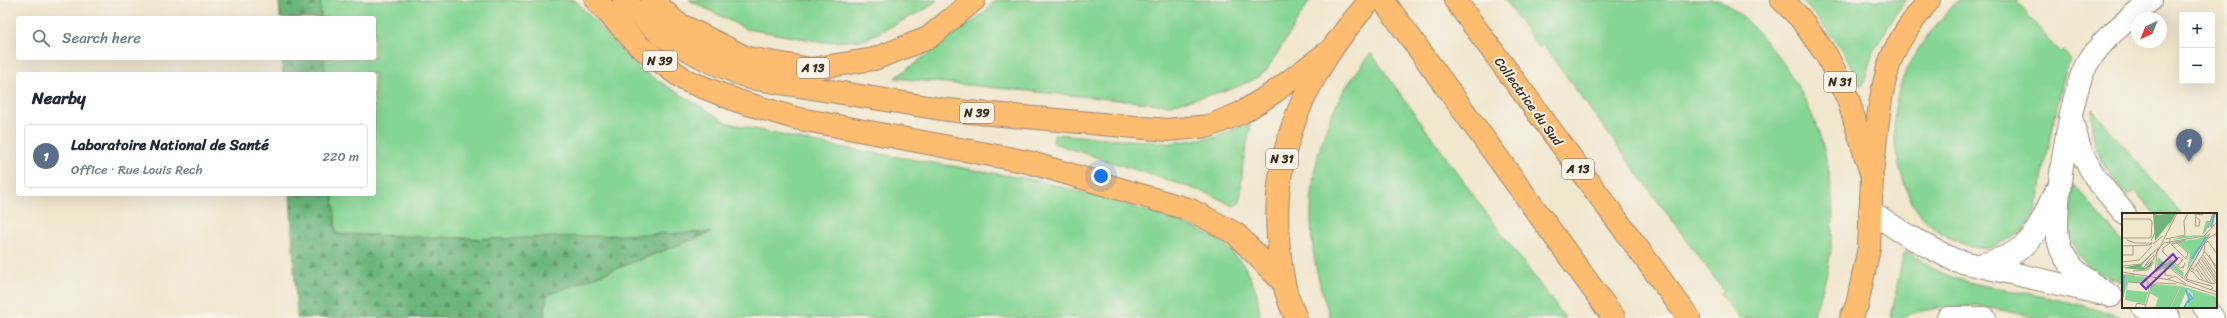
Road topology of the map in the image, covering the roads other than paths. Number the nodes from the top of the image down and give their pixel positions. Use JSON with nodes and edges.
{"nodes":[{"id":1,"x":596,"y":0,"type":"edge"},
{"id":2,"x":624,"y":0,"type":"edge"},
{"id":3,"x":652,"y":0,"type":"edge"},
{"id":4,"x":974,"y":0,"type":"edge"},
{"id":5,"x":1371,"y":0,"type":"edge"},
{"id":6,"x":1383,"y":0,"type":"edge"},
{"id":7,"x":1455,"y":0,"type":"edge"},
{"id":8,"x":1782,"y":0,"type":"edge"},
{"id":9,"x":1929,"y":0,"type":"edge"},
{"id":10,"x":2151,"y":0,"type":"edge"},
{"id":11,"x":1332,"y":49,"type":"junction"},
{"id":12,"x":2071,"y":118,"type":"junction"},
{"id":13,"x":1872,"y":177,"type":"junction"},
{"id":14,"x":2059,"y":182,"type":"junction"},
{"id":15,"x":1870,"y":211,"type":"junction"},
{"id":16,"x":2125,"y":213,"type":"edge"},
{"id":17,"x":1975,"y":266,"type":"junction"},
{"id":18,"x":1284,"y":289,"type":"junction"},
{"id":19,"x":2117,"y":298,"type":"edge"},
{"id":20,"x":2145,"y":308,"type":"edge"},
{"id":21,"x":2205,"y":308,"type":"edge"},
{"id":22,"x":1284,"y":318,"type":"edge"},
{"id":23,"x":1296,"y":318,"type":"edge"},
{"id":24,"x":1614,"y":318,"type":"edge"},
{"id":25,"x":1688,"y":318,"type":"edge"},
{"id":26,"x":1851,"y":318,"type":"edge"},
{"id":27,"x":1948,"y":318,"type":"edge"},
{"id":28,"x":1985,"y":318,"type":"edge"},
{"id":29,"x":2168,"y":318,"type":"edge"},
{"id":30,"x":2213,"y":318,"type":"edge"}],
"edges":[{"from":1,"to":18,"type":"main road","number":"N 39"},
{"from":2,"to":11,"type":"main road","number":"N 39"},
{"from":3,"to":4,"type":"main road","number":"A 13"},
{"from":5,"to":11,"type":"main road","number":"N 31"},
{"from":6,"to":24,"type":"main road"},
{"from":7,"to":25,"type":"main road","name":"Collectrice du Sud","number":"A 13"},
{"from":8,"to":13,"type":"main road","number":"N 31"},
{"from":9,"to":13,"type":"main road","number":"N 31"},
{"from":10,"to":12,"type":"street"},
{"from":11,"to":18,"type":"main road","number":"N 31"},
{"from":12,"to":14,"type":"street"},
{"from":12,"to":16,"type":"street"},
{"from":13,"to":15,"type":"main road","number":"N 31"},
{"from":14,"to":17,"type":"street"},
{"from":14,"to":19,"type":"street"},
{"from":15,"to":17,"type":"street"},
{"from":15,"to":26,"type":"main road","number":"N 31"},
{"from":17,"to":19,"type":"street"},
{"from":18,"to":22,"type":"main road","number":"N 31"},
{"from":18,"to":23,"type":"main road","number":"N 31"},
{"from":20,"to":29,"type":"street"},
{"from":21,"to":30,"type":"street"},
{"from":27,"to":28,"type":"street"}]}
